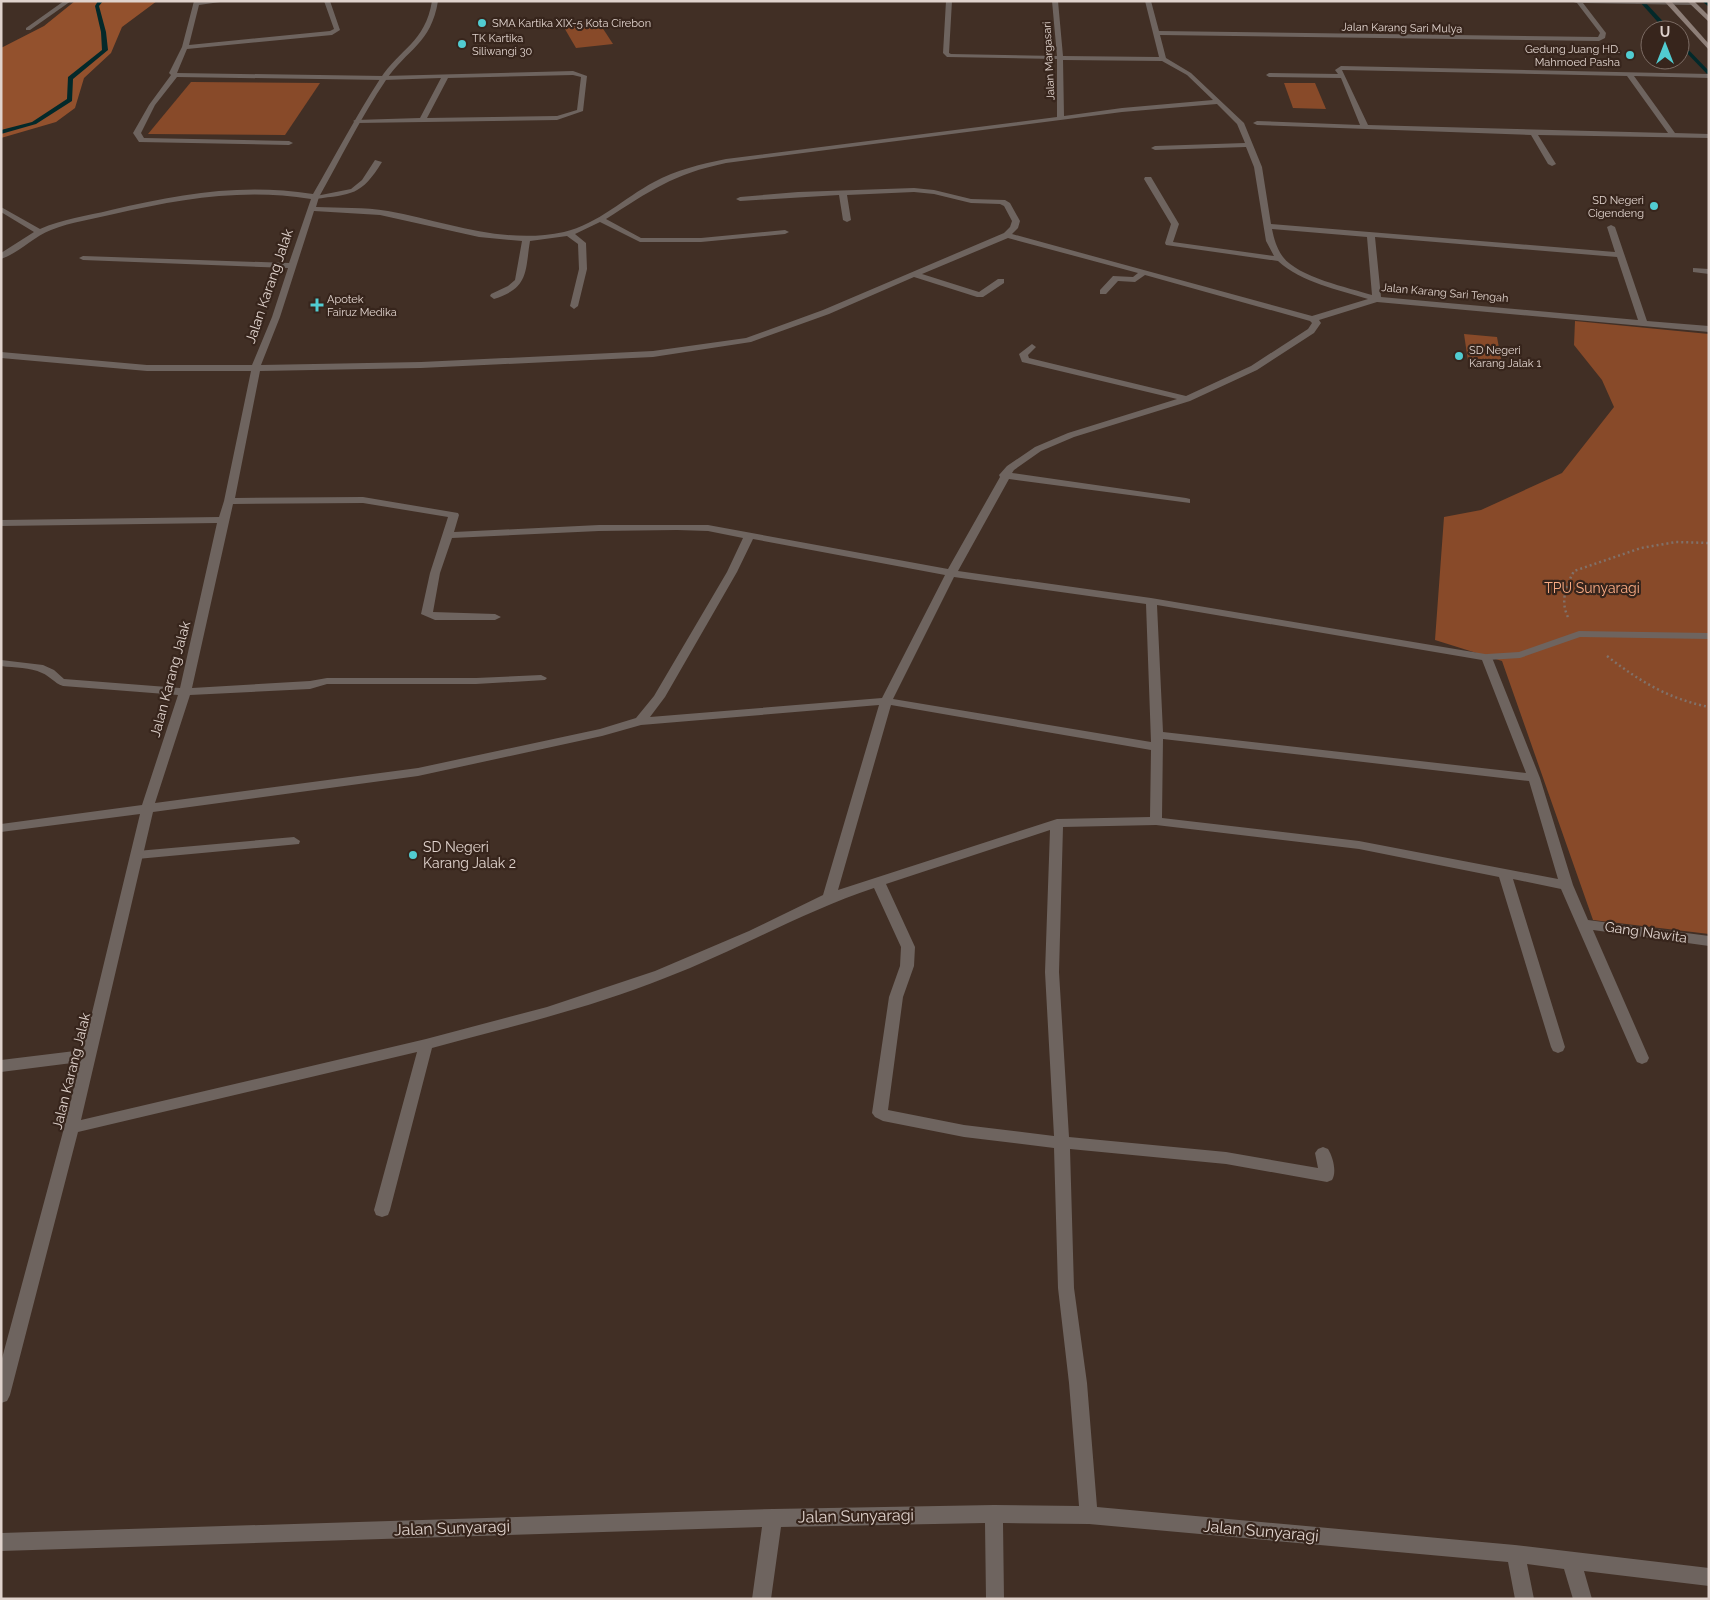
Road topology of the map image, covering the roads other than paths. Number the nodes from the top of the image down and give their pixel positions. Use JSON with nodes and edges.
{"nodes":[{"id":1,"x":68,"y":1,"type":"edge"},
{"id":2,"x":224,"y":1,"type":"edge"},
{"id":3,"x":327,"y":1,"type":"edge"},
{"id":4,"x":435,"y":1,"type":"edge"},
{"id":5,"x":949,"y":1,"type":"edge"},
{"id":6,"x":1055,"y":1,"type":"edge"},
{"id":7,"x":1148,"y":1,"type":"edge"},
{"id":8,"x":1573,"y":1,"type":"edge"},
{"id":9,"x":197,"y":2,"type":"edge"},
{"id":10,"x":1579,"y":2,"type":"edge"},
{"id":11,"x":1638,"y":2,"type":"edge"},
{"id":12,"x":1668,"y":2,"type":"edge"},
{"id":13,"x":1691,"y":2,"type":"edge"},
{"id":14,"x":1709,"y":20,"type":"edge"},
{"id":15,"x":28,"y":29,"type":"dead end"},
{"id":16,"x":1156,"y":33,"type":"junction"},
{"id":17,"x":185,"y":47,"type":"junction"},
{"id":18,"x":1709,"y":48,"type":"edge"},
{"id":19,"x":1060,"y":58,"type":"junction"},
{"id":20,"x":1163,"y":59,"type":"junction"},
{"id":21,"x":1629,"y":74,"type":"junction"},
{"id":22,"x":175,"y":75,"type":"junction"},
{"id":23,"x":1269,"y":75,"type":"dead end"},
{"id":24,"x":1343,"y":76,"type":"junction"},
{"id":25,"x":1705,"y":76,"type":"edge"},
{"id":26,"x":445,"y":77,"type":"junction"},
{"id":27,"x":384,"y":78,"type":"junction"},
{"id":28,"x":1219,"y":102,"type":"junction"},
{"id":29,"x":1061,"y":119,"type":"junction"},
{"id":30,"x":422,"y":120,"type":"junction"},
{"id":31,"x":357,"y":122,"type":"junction"},
{"id":32,"x":1257,"y":124,"type":"dead end"},
{"id":33,"x":1364,"y":127,"type":"junction"},
{"id":34,"x":1533,"y":133,"type":"junction"},
{"id":35,"x":1673,"y":135,"type":"junction"},
{"id":36,"x":1709,"y":136,"type":"edge"},
{"id":37,"x":289,"y":142,"type":"dead end"},
{"id":38,"x":1248,"y":145,"type":"junction"},
{"id":39,"x":1155,"y":148,"type":"dead end"},
{"id":40,"x":378,"y":162,"type":"dead end"},
{"id":41,"x":1552,"y":164,"type":"dead end"},
{"id":42,"x":1148,"y":179,"type":"dead end"},
{"id":43,"x":843,"y":194,"type":"junction"},
{"id":44,"x":315,"y":196,"type":"junction"},
{"id":45,"x":740,"y":199,"type":"dead end"},
{"id":46,"x":1,"y":209,"type":"edge"},
{"id":47,"x":310,"y":209,"type":"junction"},
{"id":48,"x":602,"y":220,"type":"junction"},
{"id":49,"x":847,"y":220,"type":"dead end"},
{"id":50,"x":1267,"y":226,"type":"junction"},
{"id":51,"x":1611,"y":227,"type":"dead end"},
{"id":52,"x":40,"y":232,"type":"junction"},
{"id":53,"x":785,"y":232,"type":"dead end"},
{"id":54,"x":569,"y":233,"type":"junction"},
{"id":55,"x":1007,"y":235,"type":"junction"},
{"id":56,"x":1371,"y":235,"type":"junction"},
{"id":57,"x":527,"y":238,"type":"junction"},
{"id":58,"x":1621,"y":255,"type":"junction"},
{"id":59,"x":1,"y":257,"type":"edge"},
{"id":60,"x":83,"y":258,"type":"dead end"},
{"id":61,"x":1280,"y":259,"type":"junction"},
{"id":62,"x":292,"y":266,"type":"junction"},
{"id":63,"x":1696,"y":270,"type":"dead end"},
{"id":64,"x":1144,"y":272,"type":"junction"},
{"id":65,"x":1709,"y":272,"type":"edge"},
{"id":66,"x":915,"y":275,"type":"junction"},
{"id":67,"x":1001,"y":281,"type":"dead end"},
{"id":68,"x":1103,"y":292,"type":"dead end"},
{"id":69,"x":494,"y":296,"type":"dead end"},
{"id":70,"x":1377,"y":299,"type":"junction"},
{"id":71,"x":574,"y":306,"type":"dead end"},
{"id":72,"x":1313,"y":319,"type":"junction"},
{"id":73,"x":1643,"y":323,"type":"junction"},
{"id":74,"x":1709,"y":329,"type":"edge"},
{"id":75,"x":1032,"y":347,"type":"dead end"},
{"id":76,"x":1,"y":355,"type":"edge"},
{"id":77,"x":256,"y":367,"type":"junction"},
{"id":78,"x":1187,"y":399,"type":"junction"},
{"id":79,"x":1004,"y":476,"type":"junction"},
{"id":80,"x":229,"y":501,"type":"junction"},
{"id":81,"x":1186,"y":501,"type":"dead end"},
{"id":82,"x":222,"y":520,"type":"junction"},
{"id":83,"x":1,"y":523,"type":"edge"},
{"id":84,"x":447,"y":535,"type":"junction"},
{"id":85,"x":749,"y":537,"type":"junction"},
{"id":86,"x":951,"y":573,"type":"junction"},
{"id":87,"x":1151,"y":600,"type":"junction"},
{"id":88,"x":495,"y":617,"type":"dead end"},
{"id":89,"x":1709,"y":636,"type":"edge"},
{"id":90,"x":1487,"y":657,"type":"junction"},
{"id":91,"x":1,"y":663,"type":"edge"},
{"id":92,"x":541,"y":678,"type":"dead end"},
{"id":93,"x":185,"y":692,"type":"junction"},
{"id":94,"x":886,"y":701,"type":"junction"},
{"id":95,"x":640,"y":721,"type":"junction"},
{"id":96,"x":1158,"y":741,"type":"junction"},
{"id":97,"x":1534,"y":778,"type":"junction"},
{"id":98,"x":147,"y":809,"type":"junction"},
{"id":99,"x":1156,"y":821,"type":"junction"},
{"id":100,"x":1057,"y":823,"type":"junction"},
{"id":101,"x":1,"y":828,"type":"edge"},
{"id":102,"x":294,"y":841,"type":"dead end"},
{"id":103,"x":137,"y":855,"type":"junction"},
{"id":104,"x":1505,"y":874,"type":"junction"},
{"id":105,"x":878,"y":882,"type":"junction"},
{"id":106,"x":1566,"y":885,"type":"junction"},
{"id":107,"x":829,"y":898,"type":"junction"},
{"id":108,"x":1584,"y":924,"type":"junction"},
{"id":109,"x":1709,"y":941,"type":"edge"},
{"id":110,"x":426,"y":1044,"type":"junction"},
{"id":111,"x":1558,"y":1047,"type":"dead end"},
{"id":112,"x":90,"y":1055,"type":"junction"},
{"id":113,"x":1642,"y":1058,"type":"dead end"},
{"id":114,"x":1,"y":1066,"type":"edge"},
{"id":115,"x":72,"y":1128,"type":"junction"},
{"id":116,"x":1062,"y":1144,"type":"junction"},
{"id":117,"x":1323,"y":1153,"type":"dead end"},
{"id":118,"x":382,"y":1210,"type":"dead end"},
{"id":119,"x":1,"y":1395,"type":"edge"},
{"id":120,"x":994,"y":1514,"type":"junction"},
{"id":121,"x":1089,"y":1515,"type":"junction"},
{"id":122,"x":774,"y":1518,"type":"junction"},
{"id":123,"x":1,"y":1542,"type":"edge"},
{"id":124,"x":1514,"y":1554,"type":"junction"},
{"id":125,"x":1571,"y":1560,"type":"junction"},
{"id":126,"x":1709,"y":1577,"type":"edge"},
{"id":127,"x":761,"y":1599,"type":"edge"},
{"id":128,"x":995,"y":1599,"type":"edge"},
{"id":129,"x":1525,"y":1599,"type":"edge"},
{"id":130,"x":1583,"y":1599,"type":"edge"}],
"edges":[{"from":1,"to":15,"type":"street"},
{"from":2,"to":9,"type":"street"},
{"from":3,"to":17,"type":"street"},
{"from":4,"to":27,"type":"street","name":"Jalan Karang Jalak"},
{"from":5,"to":19,"type":"street"},
{"from":6,"to":19,"type":"street","name":"Jalan Margasari"},
{"from":7,"to":16,"type":"street"},
{"from":8,"to":10,"type":"street"},
{"from":9,"to":17,"type":"street"},
{"from":10,"to":11,"type":"street"},
{"from":10,"to":16,"type":"street","name":"Jalan Karang Sari Mulya"},
{"from":11,"to":12,"type":"street"},
{"from":12,"to":13,"type":"street"},
{"from":12,"to":18,"type":"main road"},
{"from":13,"to":14,"type":"main road"},
{"from":16,"to":20,"type":"street"},
{"from":17,"to":22,"type":"street"},
{"from":19,"to":20,"type":"street"},
{"from":19,"to":29,"type":"street","name":"Jalan Margasari"},
{"from":20,"to":28,"type":"street"},
{"from":21,"to":24,"type":"street"},
{"from":21,"to":25,"type":"street"},
{"from":21,"to":35,"type":"street"},
{"from":22,"to":27,"type":"street"},
{"from":22,"to":37,"type":"street"},
{"from":23,"to":24,"type":"street"},
{"from":24,"to":33,"type":"street"},
{"from":26,"to":27,"type":"street"},
{"from":26,"to":30,"type":"street"},
{"from":26,"to":30,"type":"street"},
{"from":27,"to":31,"type":"street","name":"Jalan Karang Jalak"},
{"from":28,"to":29,"type":"street"},
{"from":28,"to":38,"type":"street"},
{"from":29,"to":48,"type":"street"},
{"from":30,"to":31,"type":"street"},
{"from":31,"to":44,"type":"street","name":"Jalan Karang Jalak"},
{"from":32,"to":33,"type":"street"},
{"from":33,"to":34,"type":"street"},
{"from":34,"to":35,"type":"street"},
{"from":34,"to":41,"type":"street"},
{"from":35,"to":36,"type":"street"},
{"from":38,"to":39,"type":"street"},
{"from":38,"to":50,"type":"street"},
{"from":40,"to":44,"type":"street"},
{"from":42,"to":61,"type":"street"},
{"from":43,"to":45,"type":"street"},
{"from":43,"to":49,"type":"street"},
{"from":43,"to":55,"type":"street"},
{"from":44,"to":47,"type":"street","name":"Jalan Karang Jalak"},
{"from":44,"to":52,"type":"street"},
{"from":46,"to":52,"type":"street"},
{"from":47,"to":57,"type":"street"},
{"from":47,"to":62,"type":"street","name":"Jalan Karang Jalak"},
{"from":48,"to":53,"type":"street"},
{"from":48,"to":54,"type":"street"},
{"from":50,"to":56,"type":"street"},
{"from":50,"to":61,"type":"street"},
{"from":51,"to":58,"type":"street"},
{"from":52,"to":59,"type":"street"},
{"from":54,"to":57,"type":"street"},
{"from":54,"to":71,"type":"street"},
{"from":55,"to":64,"type":"street"},
{"from":55,"to":66,"type":"street"},
{"from":56,"to":58,"type":"street"},
{"from":56,"to":70,"type":"street"},
{"from":57,"to":69,"type":"street"},
{"from":58,"to":73,"type":"street"},
{"from":60,"to":62,"type":"street"},
{"from":61,"to":70,"type":"street","name":"Jalan Karang Sari Tengah"},
{"from":62,"to":77,"type":"street","name":"Jalan Karang Jalak"},
{"from":63,"to":65,"type":"street"},
{"from":64,"to":68,"type":"street"},
{"from":64,"to":72,"type":"street"},
{"from":66,"to":67,"type":"street"},
{"from":66,"to":77,"type":"street"},
{"from":70,"to":72,"type":"street"},
{"from":70,"to":73,"type":"street","name":"Jalan Karang Sari Tengah"},
{"from":72,"to":78,"type":"street"},
{"from":73,"to":74,"type":"street","name":"Jalan Karang Sari Tengah"},
{"from":75,"to":78,"type":"street"},
{"from":76,"to":77,"type":"street"},
{"from":77,"to":80,"type":"street","name":"Jalan Karang Jalak"},
{"from":78,"to":79,"type":"street"},
{"from":79,"to":81,"type":"street"},
{"from":79,"to":86,"type":"street"},
{"from":80,"to":82,"type":"street","name":"Jalan Karang Jalak"},
{"from":80,"to":84,"type":"street"},
{"from":82,"to":83,"type":"street"},
{"from":82,"to":93,"type":"street","name":"Jalan Karang Jalak"},
{"from":84,"to":85,"type":"street"},
{"from":84,"to":88,"type":"street"},
{"from":85,"to":86,"type":"street"},
{"from":85,"to":95,"type":"street"},
{"from":86,"to":87,"type":"street"},
{"from":86,"to":94,"type":"street"},
{"from":87,"to":90,"type":"street"},
{"from":87,"to":96,"type":"street"},
{"from":89,"to":90,"type":"street"},
{"from":90,"to":97,"type":"street"},
{"from":91,"to":93,"type":"street"},
{"from":92,"to":93,"type":"street"},
{"from":93,"to":98,"type":"street","name":"Jalan Karang Jalak"},
{"from":94,"to":95,"type":"street"},
{"from":94,"to":96,"type":"street"},
{"from":94,"to":107,"type":"street"},
{"from":95,"to":98,"type":"street"},
{"from":96,"to":97,"type":"street"},
{"from":96,"to":99,"type":"street"},
{"from":97,"to":106,"type":"street"},
{"from":98,"to":101,"type":"street"},
{"from":98,"to":103,"type":"street","name":"Jalan Karang Jalak"},
{"from":99,"to":100,"type":"street"},
{"from":99,"to":104,"type":"street"},
{"from":100,"to":105,"type":"street"},
{"from":100,"to":116,"type":"street"},
{"from":102,"to":103,"type":"street"},
{"from":103,"to":112,"type":"street","name":"Jalan Karang Jalak"},
{"from":104,"to":106,"type":"street"},
{"from":104,"to":111,"type":"street"},
{"from":105,"to":107,"type":"street"},
{"from":105,"to":116,"type":"street"},
{"from":106,"to":108,"type":"street"},
{"from":107,"to":110,"type":"street"},
{"from":108,"to":109,"type":"street","name":"Gang Nawita"},
{"from":108,"to":113,"type":"street"},
{"from":110,"to":115,"type":"street"},
{"from":110,"to":118,"type":"street"},
{"from":112,"to":114,"type":"street"},
{"from":112,"to":115,"type":"street","name":"Jalan Karang Jalak"},
{"from":115,"to":119,"type":"street","name":"Jalan Karang Jalak"},
{"from":116,"to":117,"type":"street"},
{"from":116,"to":121,"type":"street"},
{"from":120,"to":121,"type":"street","name":"Jalan Sunyaragi"},
{"from":120,"to":122,"type":"street","name":"Jalan Sunyaragi"},
{"from":120,"to":128,"type":"street"},
{"from":121,"to":124,"type":"street","name":"Jalan Sunyaragi"},
{"from":122,"to":123,"type":"street","name":"Jalan Sunyaragi"},
{"from":122,"to":127,"type":"street"},
{"from":124,"to":125,"type":"street","name":"Jalan Sunyaragi"},
{"from":124,"to":129,"type":"street"},
{"from":125,"to":126,"type":"street","name":"Jalan Sunyaragi"},
{"from":125,"to":130,"type":"street"}]}
